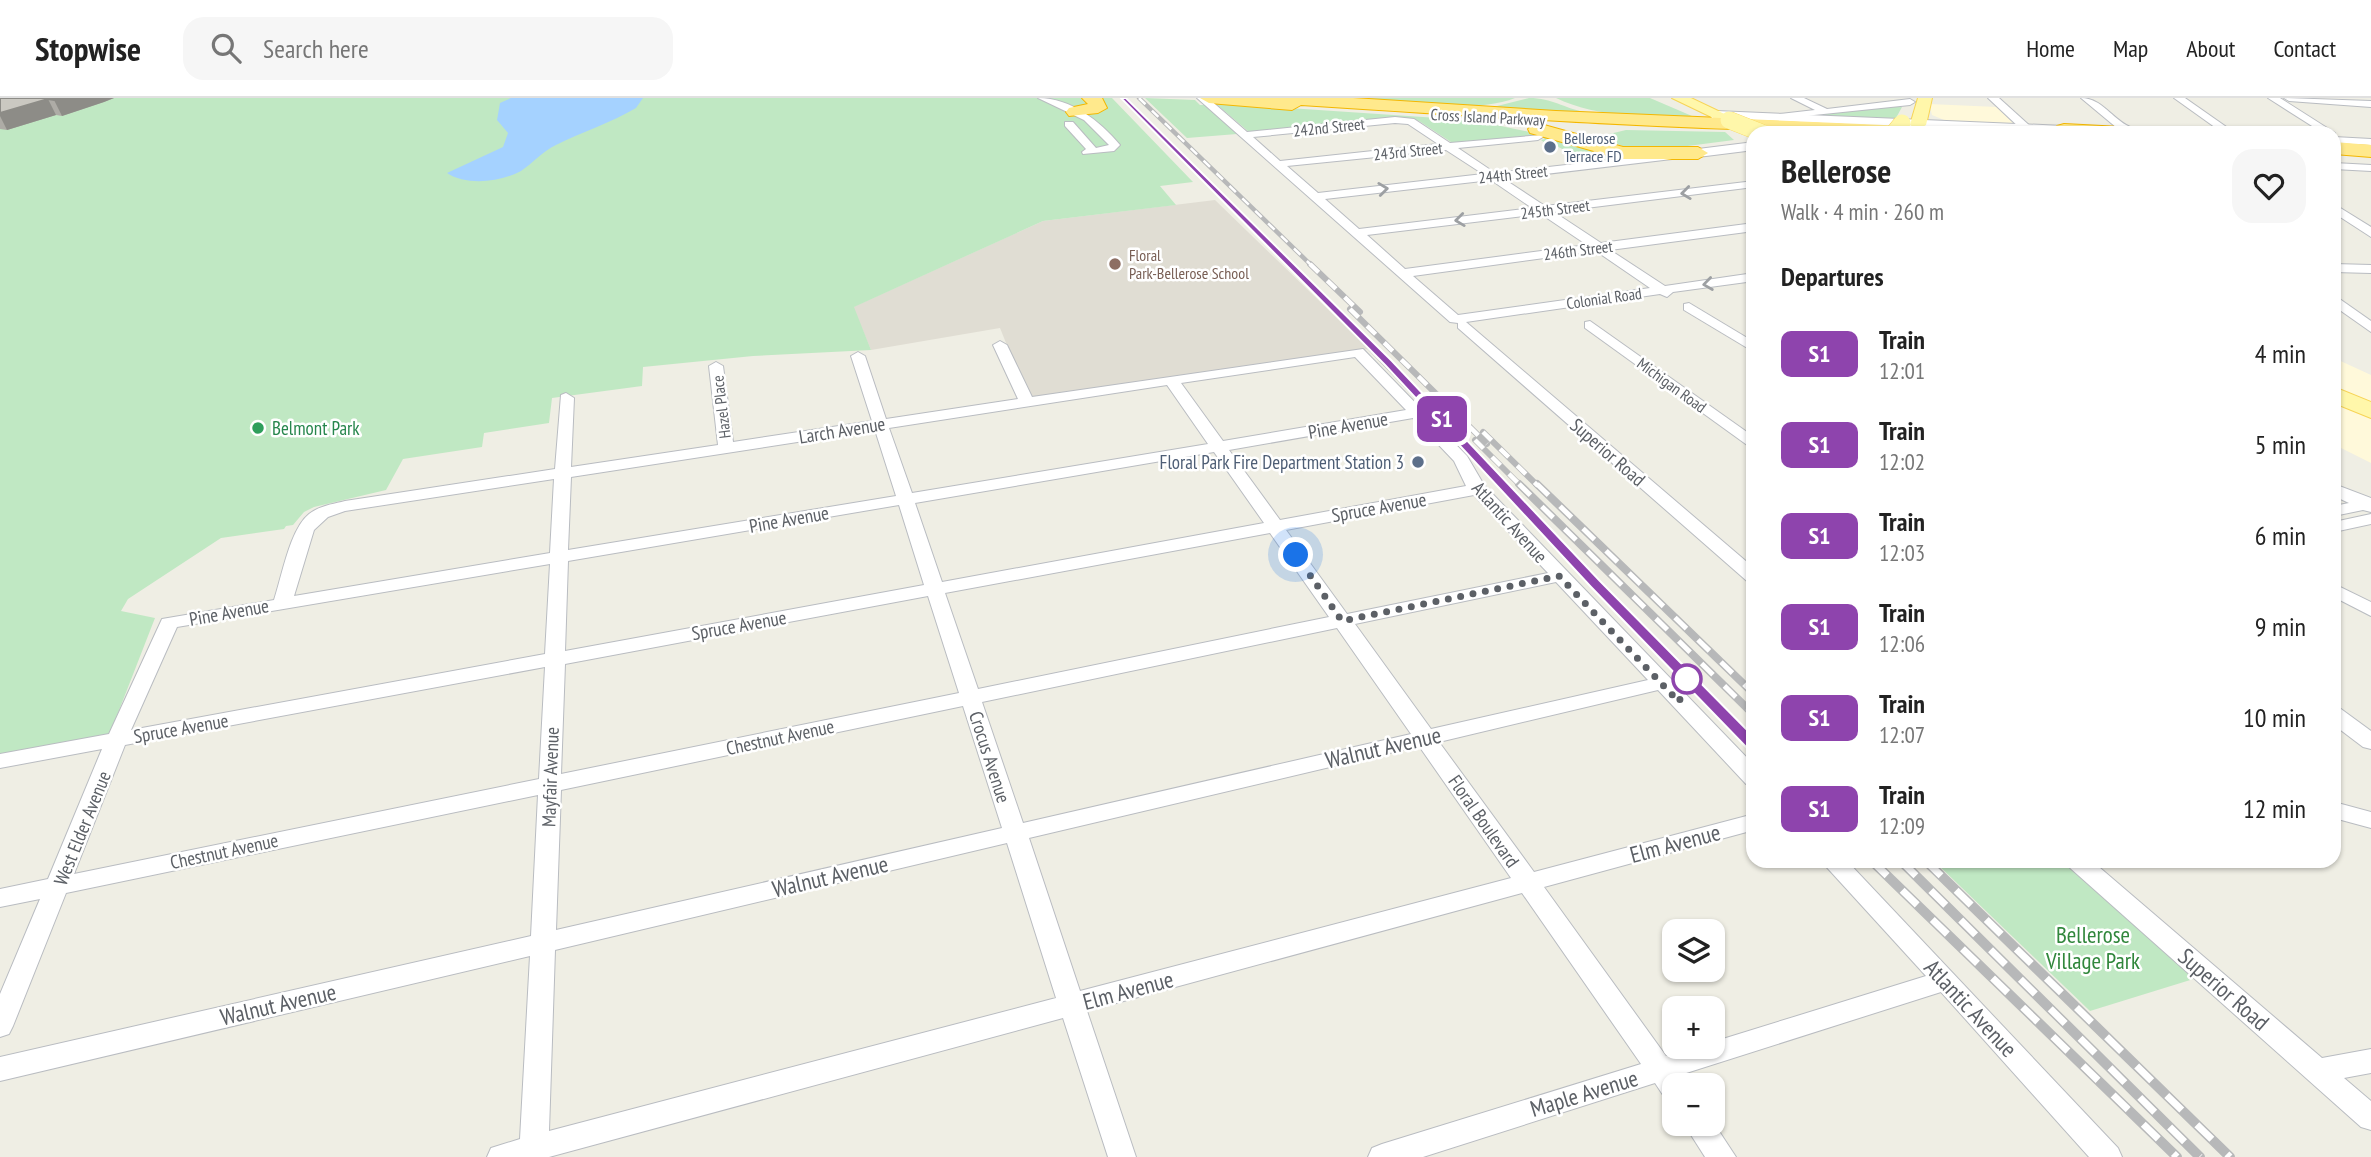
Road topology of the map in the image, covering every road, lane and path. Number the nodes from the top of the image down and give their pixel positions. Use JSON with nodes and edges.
{"nodes":[{"id":1,"x":1043,"y":98,"type":"edge"},
{"id":2,"x":1091,"y":98,"type":"edge"},
{"id":3,"x":1269,"y":98,"type":"edge"},
{"id":4,"x":1522,"y":98,"type":"edge"},
{"id":5,"x":1552,"y":98,"type":"edge"},
{"id":6,"x":1664,"y":98,"type":"edge"},
{"id":7,"x":1679,"y":98,"type":"edge"},
{"id":8,"x":1796,"y":98,"type":"edge"},
{"id":9,"x":1993,"y":98,"type":"edge"},
{"id":10,"x":2086,"y":98,"type":"edge"},
{"id":11,"x":2179,"y":98,"type":"edge"},
{"id":12,"x":2273,"y":98,"type":"edge"},
{"id":13,"x":2289,"y":98,"type":"edge"},
{"id":14,"x":1206,"y":99,"type":"edge"},
{"id":15,"x":1359,"y":104,"type":"junction"},
{"id":16,"x":2371,"y":104,"type":"edge"},
{"id":17,"x":1382,"y":111,"type":"junction"},
{"id":18,"x":1827,"y":112,"type":"junction"},
{"id":19,"x":1780,"y":117,"type":"junction"},
{"id":20,"x":1072,"y":118,"type":"junction"},
{"id":21,"x":1913,"y":119,"type":"edge"},
{"id":22,"x":1671,"y":122,"type":"junction"},
{"id":23,"x":1746,"y":126,"type":"edge"},
{"id":24,"x":1988,"y":126,"type":"edge"},
{"id":25,"x":2024,"y":126,"type":"edge"},
{"id":26,"x":2118,"y":126,"type":"edge"},
{"id":27,"x":2220,"y":126,"type":"edge"},
{"id":28,"x":2319,"y":126,"type":"edge"},
{"id":29,"x":1731,"y":130,"type":"edge"},
{"id":30,"x":1245,"y":135,"type":"junction"},
{"id":31,"x":1538,"y":137,"type":"dead end"},
{"id":32,"x":2371,"y":142,"type":"edge"},
{"id":33,"x":1448,"y":146,"type":"junction"},
{"id":34,"x":2341,"y":146,"type":"edge"},
{"id":35,"x":2341,"y":148,"type":"edge"},
{"id":36,"x":1698,"y":153,"type":"junction"},
{"id":37,"x":2371,"y":155,"type":"edge"},
{"id":38,"x":1278,"y":164,"type":"junction"},
{"id":39,"x":2341,"y":166,"type":"edge"},
{"id":40,"x":2371,"y":168,"type":"edge"},
{"id":41,"x":1493,"y":176,"type":"junction"},
{"id":42,"x":1746,"y":185,"type":"edge"},
{"id":43,"x":1315,"y":197,"type":"junction"},
{"id":44,"x":1544,"y":210,"type":"junction"},
{"id":45,"x":2341,"y":212,"type":"edge"},
{"id":46,"x":1746,"y":228,"type":"edge"},
{"id":47,"x":1357,"y":233,"type":"junction"},
{"id":48,"x":2371,"y":233,"type":"edge"},
{"id":49,"x":1600,"y":247,"type":"junction"},
{"id":50,"x":2341,"y":268,"type":"edge"},
{"id":51,"x":2371,"y":270,"type":"edge"},
{"id":52,"x":1403,"y":273,"type":"junction"},
{"id":53,"x":1746,"y":278,"type":"edge"},
{"id":54,"x":1663,"y":290,"type":"junction"},
{"id":55,"x":2341,"y":304,"type":"edge"},
{"id":56,"x":1459,"y":322,"type":"junction"},
{"id":57,"x":1590,"y":325,"type":"dead end"},
{"id":58,"x":2371,"y":328,"type":"edge"},
{"id":59,"x":1746,"y":343,"type":"edge"},
{"id":60,"x":1000,"y":345,"type":"dead end"},
{"id":61,"x":1358,"y":352,"type":"joint"},
{"id":62,"x":858,"y":356,"type":"dead end"},
{"id":63,"x":716,"y":366,"type":"dead end"},
{"id":64,"x":1171,"y":380,"type":"junction"},
{"id":65,"x":2341,"y":397,"type":"edge"},
{"id":66,"x":566,"y":398,"type":"dead end"},
{"id":67,"x":1027,"y":402,"type":"junction"},
{"id":68,"x":2341,"y":408,"type":"edge"},
{"id":69,"x":2371,"y":411,"type":"edge"},
{"id":70,"x":1418,"y":413,"type":"junction"},
{"id":71,"x":2371,"y":422,"type":"edge"},
{"id":72,"x":881,"y":424,"type":"junction"},
{"id":73,"x":1746,"y":439,"type":"edge"},
{"id":74,"x":1219,"y":447,"type":"junction"},
{"id":75,"x":726,"y":448,"type":"junction"},
{"id":76,"x":563,"y":473,"type":"junction"},
{"id":77,"x":1478,"y":489,"type":"junction"},
{"id":78,"x":2341,"y":493,"type":"edge"},
{"id":79,"x":906,"y":499,"type":"junction"},
{"id":80,"x":2369,"y":508,"type":"edge"},
{"id":81,"x":2341,"y":510,"type":"edge"},
{"id":82,"x":2341,"y":523,"type":"edge"},
{"id":83,"x":1275,"y":526,"type":"junction"},
{"id":84,"x":559,"y":558,"type":"junction"},
{"id":85,"x":1746,"y":571,"type":"edge"},
{"id":86,"x":1559,"y":576,"type":"junction"},
{"id":87,"x":935,"y":589,"type":"junction"},
{"id":88,"x":2341,"y":593,"type":"edge"},
{"id":89,"x":282,"y":604,"type":"junction"},
{"id":90,"x":2371,"y":610,"type":"edge"},
{"id":91,"x":1342,"y":621,"type":"junction"},
{"id":92,"x":165,"y":632,"type":"joint"},
{"id":93,"x":557,"y":658,"type":"junction"},
{"id":94,"x":1661,"y":682,"type":"junction"},
{"id":95,"x":971,"y":698,"type":"junction"},
{"id":96,"x":2341,"y":719,"type":"edge"},
{"id":97,"x":1425,"y":737,"type":"junction"},
{"id":98,"x":118,"y":740,"type":"junction"},
{"id":99,"x":2371,"y":742,"type":"edge"},
{"id":100,"x":0,"y":761,"type":"edge"},
{"id":101,"x":1746,"y":771,"type":"edge"},
{"id":102,"x":550,"y":784,"type":"junction"},
{"id":103,"x":2341,"y":812,"type":"edge"},
{"id":104,"x":2371,"y":820,"type":"edge"},
{"id":105,"x":1746,"y":824,"type":"edge"},
{"id":106,"x":1015,"y":833,"type":"junction"},
{"id":107,"x":1840,"y":868,"type":"edge"},
{"id":108,"x":2085,"y":868,"type":"edge"},
{"id":109,"x":1528,"y":883,"type":"junction"},
{"id":110,"x":58,"y":886,"type":"junction"},
{"id":111,"x":0,"y":898,"type":"edge"},
{"id":112,"x":543,"y":943,"type":"junction"},
{"id":113,"x":1946,"y":979,"type":"junction"},
{"id":114,"x":1072,"y":1004,"type":"junction"},
{"id":115,"x":0,"y":1026,"type":"edge"},
{"id":116,"x":2371,"y":1061,"type":"edge"},
{"id":117,"x":0,"y":1069,"type":"edge"},
{"id":118,"x":2317,"y":1071,"type":"junction"},
{"id":119,"x":1662,"y":1073,"type":"edge"},
{"id":120,"x":1686,"y":1073,"type":"edge"},
{"id":121,"x":1662,"y":1081,"type":"edge"},
{"id":122,"x":2371,"y":1118,"type":"edge"},
{"id":123,"x":1707,"y":1136,"type":"edge"},
{"id":124,"x":534,"y":1153,"type":"edge"},
{"id":125,"x":501,"y":1157,"type":"edge"},
{"id":126,"x":1122,"y":1157,"type":"edge"},
{"id":127,"x":1381,"y":1157,"type":"edge"},
{"id":128,"x":1722,"y":1157,"type":"edge"},
{"id":129,"x":2108,"y":1157,"type":"edge"}],
"edges":[{"from":1,"to":20,"type":"street"},
{"from":2,"to":20,"type":"highway"},
{"from":3,"to":15,"type":"highway","name":"Cross Island Parkway"},
{"from":4,"to":15,"type":"highway"},
{"from":5,"to":22,"type":"highway"},
{"from":6,"to":29,"type":"main road"},
{"from":7,"to":29,"type":"main road"},
{"from":8,"to":18,"type":"street"},
{"from":9,"to":25,"type":"street"},
{"from":10,"to":26,"type":"street"},
{"from":11,"to":27,"type":"street"},
{"from":12,"to":28,"type":"street"},
{"from":13,"to":16,"type":"street"},
{"from":14,"to":17,"type":"highway","name":"Cross Island Parkway"},
{"from":14,"to":30,"type":"street","name":"Superior Road"},
{"from":15,"to":22,"type":"highway","name":"Cross Island Parkway"},
{"from":17,"to":29,"type":"highway","name":"Cross Island Parkway"},
{"from":17,"to":36,"type":"highway"},
{"from":18,"to":19,"type":"street"},
{"from":18,"to":21,"type":"street"},
{"from":19,"to":21,"type":"street","name":"Cross Island Parkway"},
{"from":19,"to":23,"type":"street"},
{"from":20,"to":20,"type":"street"},
{"from":21,"to":22,"type":"highway","name":"Cross Island Parkway"},
{"from":21,"to":24,"type":"street","name":"Cross Island Parkway"},
{"from":29,"to":29,"type":"highway"},
{"from":29,"to":36,"type":"street","name":"244th Street"},
{"from":30,"to":33,"type":"street","name":"242nd Street"},
{"from":30,"to":38,"type":"street","name":"Superior Road"},
{"from":31,"to":33,"type":"street","name":"243rd Street"},
{"from":32,"to":34,"type":"street"},
{"from":33,"to":38,"type":"street","name":"243rd Street"},
{"from":33,"to":41,"type":"street"},
{"from":35,"to":37,"type":"highway"},
{"from":36,"to":41,"type":"street","name":"244th Street"},
{"from":38,"to":43,"type":"street","name":"Superior Road"},
{"from":39,"to":40,"type":"street"},
{"from":43,"to":41,"type":"street","name":"244th Street","one_way":true},
{"from":41,"to":44,"type":"street"},
{"from":42,"to":44,"type":"street","name":"245th Street","one_way":true},
{"from":43,"to":47,"type":"street","name":"Superior Road"},
{"from":44,"to":47,"type":"street","name":"245th Street","one_way":true},
{"from":44,"to":49,"type":"street"},
{"from":45,"to":48,"type":"street"},
{"from":46,"to":49,"type":"street","name":"246th Street"},
{"from":47,"to":52,"type":"street","name":"Superior Road"},
{"from":49,"to":52,"type":"street","name":"246th Street"},
{"from":49,"to":54,"type":"street"},
{"from":50,"to":51,"type":"street"},
{"from":52,"to":56,"type":"street","name":"Superior Road"},
{"from":53,"to":54,"type":"street","name":"Colonial Road","one_way":true},
{"from":54,"to":56,"type":"street","name":"Colonial Road"},
{"from":54,"to":59,"type":"street"},
{"from":55,"to":58,"type":"street"},
{"from":56,"to":85,"type":"street","name":"Superior Road"},
{"from":57,"to":73,"type":"street","name":"Michigan Road"},
{"from":60,"to":67,"type":"street"},
{"from":61,"to":64,"type":"street","name":"Larch Avenue"},
{"from":61,"to":70,"type":"street","name":"Atlantic Avenue"},
{"from":62,"to":72,"type":"street","name":"Crocus Avenue"},
{"from":63,"to":75,"type":"street","name":"Hazel Place"},
{"from":64,"to":67,"type":"street","name":"Larch Avenue"},
{"from":64,"to":74,"type":"street","name":"Floral Boulevard"},
{"from":65,"to":69,"type":"main road"},
{"from":66,"to":76,"type":"street","name":"Mayfair Avenue"},
{"from":67,"to":72,"type":"street","name":"Larch Avenue"},
{"from":68,"to":71,"type":"main road"},
{"from":70,"to":74,"type":"street","name":"Pine Avenue"},
{"from":70,"to":77,"type":"street","name":"Atlantic Avenue"},
{"from":72,"to":75,"type":"street","name":"Larch Avenue"},
{"from":72,"to":79,"type":"street","name":"Crocus Avenue"},
{"from":74,"to":79,"type":"street","name":"Pine Avenue"},
{"from":74,"to":83,"type":"street","name":"Floral Boulevard"},
{"from":75,"to":76,"type":"street","name":"Larch Avenue"},
{"from":76,"to":84,"type":"street","name":"Mayfair Avenue"},
{"from":76,"to":89,"type":"street","name":"Larch Avenue"},
{"from":77,"to":83,"type":"street","name":"Spruce Avenue"},
{"from":77,"to":86,"type":"street","name":"Atlantic Avenue"},
{"from":78,"to":80,"type":"street"},
{"from":79,"to":84,"type":"street","name":"Pine Avenue"},
{"from":79,"to":87,"type":"street","name":"Crocus Avenue"},
{"from":80,"to":81,"type":"street"},
{"from":80,"to":82,"type":"street"},
{"from":83,"to":87,"type":"street","name":"Spruce Avenue"},
{"from":83,"to":91,"type":"street","name":"Floral Boulevard"},
{"from":84,"to":89,"type":"street","name":"Pine Avenue"},
{"from":84,"to":93,"type":"street","name":"Mayfair Avenue"},
{"from":86,"to":91,"type":"street","name":"Chestnut Avenue"},
{"from":86,"to":94,"type":"street","name":"Atlantic Avenue"},
{"from":87,"to":93,"type":"street","name":"Spruce Avenue"},
{"from":87,"to":95,"type":"street","name":"Crocus Avenue"},
{"from":88,"to":90,"type":"street"},
{"from":89,"to":92,"type":"street","name":"Pine Avenue"},
{"from":91,"to":95,"type":"street","name":"Chestnut Avenue"},
{"from":91,"to":97,"type":"street","name":"Floral Boulevard"},
{"from":92,"to":98,"type":"street","name":"West Elder Avenue"},
{"from":93,"to":98,"type":"street","name":"Spruce Avenue"},
{"from":93,"to":102,"type":"street","name":"Mayfair Avenue"},
{"from":94,"to":97,"type":"street","name":"Walnut Avenue"},
{"from":94,"to":101,"type":"street","name":"Atlantic Avenue"},
{"from":95,"to":102,"type":"street","name":"Chestnut Avenue"},
{"from":95,"to":106,"type":"street","name":"Crocus Avenue"},
{"from":96,"to":99,"type":"street"},
{"from":97,"to":106,"type":"street","name":"Walnut Avenue"},
{"from":97,"to":109,"type":"street","name":"Floral Boulevard"},
{"from":98,"to":100,"type":"street","name":"Spruce Avenue"},
{"from":98,"to":110,"type":"street","name":"West Elder Avenue"},
{"from":102,"to":110,"type":"street","name":"Chestnut Avenue"},
{"from":102,"to":112,"type":"street","name":"Mayfair Avenue"},
{"from":103,"to":104,"type":"street"},
{"from":105,"to":109,"type":"street","name":"Elm Avenue"},
{"from":106,"to":112,"type":"street","name":"Walnut Avenue"},
{"from":106,"to":114,"type":"street","name":"Crocus Avenue"},
{"from":107,"to":113,"type":"street","name":"Atlantic Avenue"},
{"from":108,"to":118,"type":"street","name":"Superior Road"},
{"from":109,"to":114,"type":"street","name":"Elm Avenue"},
{"from":109,"to":119,"type":"street","name":"Floral Boulevard"},
{"from":110,"to":111,"type":"street","name":"Chestnut Avenue"},
{"from":110,"to":115,"type":"street","name":"West Elder Avenue"},
{"from":112,"to":117,"type":"street","name":"Walnut Avenue"},
{"from":112,"to":124,"type":"street","name":"Mayfair Avenue"},
{"from":113,"to":120,"type":"street","name":"Maple Avenue"},
{"from":113,"to":129,"type":"street","name":"Atlantic Avenue"},
{"from":114,"to":124,"type":"street","name":"Elm Avenue"},
{"from":114,"to":126,"type":"street","name":"Crocus Avenue"},
{"from":116,"to":118,"type":"street"},
{"from":118,"to":122,"type":"street","name":"Superior Road"},
{"from":121,"to":127,"type":"street","name":"Maple Avenue"},
{"from":123,"to":128,"type":"street"},
{"from":124,"to":125,"type":"street","name":"Elm Avenue"}]}
